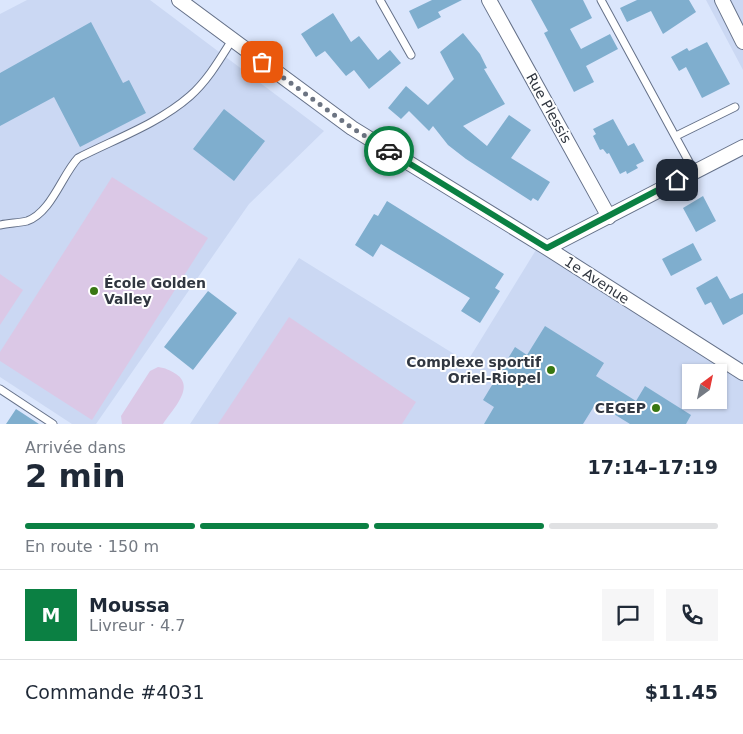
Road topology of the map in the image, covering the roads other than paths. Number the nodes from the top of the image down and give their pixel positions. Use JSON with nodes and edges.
{"nodes":[{"id":1,"x":380,"y":0,"type":"edge"},
{"id":2,"x":489,"y":0,"type":"edge"},
{"id":3,"x":601,"y":0,"type":"edge"},
{"id":4,"x":722,"y":0,"type":"edge"},
{"id":5,"x":184,"y":1,"type":"edge"},
{"id":6,"x":232,"y":40,"type":"junction"},
{"id":7,"x":743,"y":42,"type":"edge"},
{"id":8,"x":411,"y":55,"type":"dead end"},
{"id":9,"x":734,"y":107,"type":"dead end"},
{"id":10,"x":676,"y":136,"type":"junction"},
{"id":11,"x":743,"y":147,"type":"edge"},
{"id":12,"x":694,"y":171,"type":"junction"},
{"id":13,"x":610,"y":217,"type":"junction"},
{"id":14,"x":0,"y":225,"type":"edge"},
{"id":15,"x":547,"y":248,"type":"junction"},
{"id":16,"x":743,"y":373,"type":"edge"},
{"id":17,"x":0,"y":389,"type":"edge"},
{"id":18,"x":53,"y":424,"type":"edge"}],
"edges":[{"from":1,"to":8,"type":"lane"},
{"from":2,"to":13,"type":"street","name":"Rue Plessis"},
{"from":3,"to":10,"type":"lane"},
{"from":4,"to":7,"type":"street"},
{"from":5,"to":6,"type":"street","name":"1e Avenue"},
{"from":6,"to":14,"type":"lane"},
{"from":6,"to":15,"type":"street","name":"1e Avenue"},
{"from":9,"to":10,"type":"lane"},
{"from":10,"to":12,"type":"lane"},
{"from":11,"to":12,"type":"street"},
{"from":12,"to":13,"type":"street"},
{"from":13,"to":15,"type":"street"},
{"from":15,"to":16,"type":"street","name":"1e Avenue"},
{"from":17,"to":18,"type":"lane"}]}
